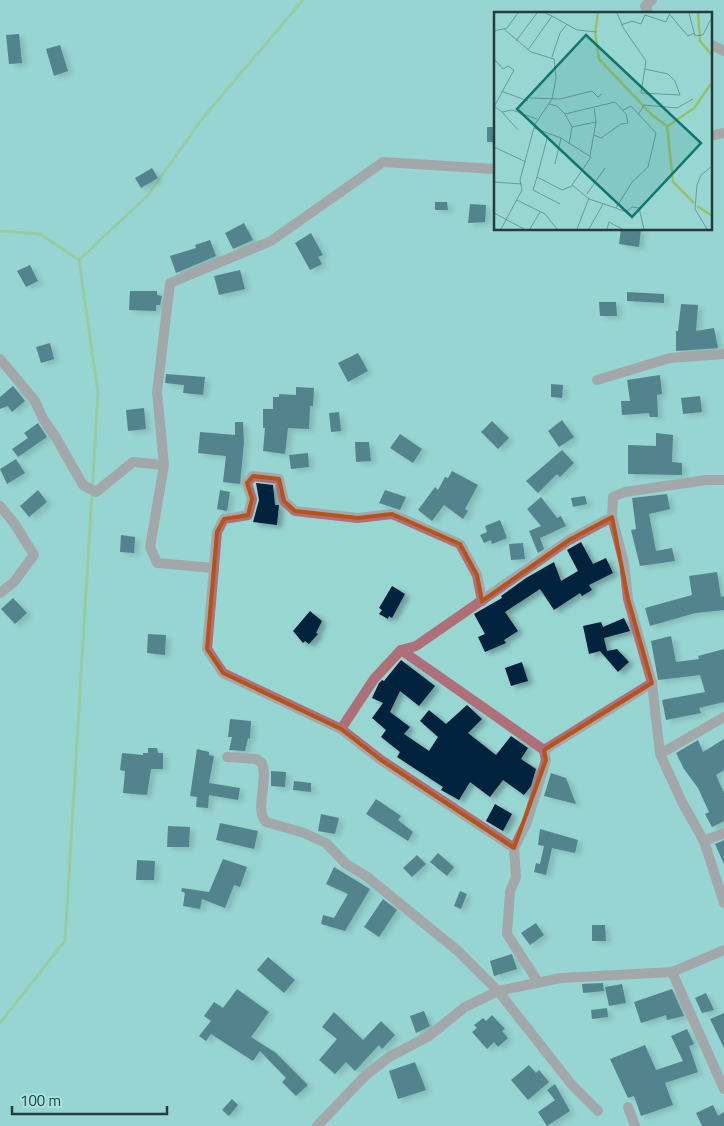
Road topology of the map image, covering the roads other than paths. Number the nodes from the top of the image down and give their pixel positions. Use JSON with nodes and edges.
{"nodes":[{"id":1,"x":652,"y":0,"type":"edge"},
{"id":2,"x":648,"y":12,"type":"edge"},
{"id":3,"x":712,"y":45,"type":"edge"},
{"id":4,"x":724,"y":52,"type":"edge"},
{"id":5,"x":494,"y":170,"type":"edge"},
{"id":6,"x":724,"y":354,"type":"edge"},
{"id":7,"x":0,"y":359,"type":"edge"},
{"id":8,"x":596,"y":380,"type":"dead end"},
{"id":9,"x":164,"y":465,"type":"junction"},
{"id":10,"x":724,"y":480,"type":"edge"},
{"id":11,"x":0,"y":506,"type":"edge"},
{"id":12,"x":612,"y":518,"type":"junction"},
{"id":13,"x":214,"y":568,"type":"junction"},
{"id":14,"x":0,"y":593,"type":"edge"},
{"id":15,"x":482,"y":601,"type":"junction"},
{"id":16,"x":401,"y":650,"type":"junction"},
{"id":17,"x":652,"y":683,"type":"junction"},
{"id":18,"x":724,"y":718,"type":"edge"},
{"id":19,"x":341,"y":729,"type":"junction"},
{"id":20,"x":544,"y":750,"type":"junction"},
{"id":21,"x":660,"y":754,"type":"junction"},
{"id":22,"x":227,"y":757,"type":"dead end"},
{"id":23,"x":724,"y":833,"type":"edge"},
{"id":24,"x":704,"y":841,"type":"junction"},
{"id":25,"x":514,"y":848,"type":"junction"},
{"id":26,"x":724,"y":903,"type":"edge"},
{"id":27,"x":724,"y":950,"type":"edge"},
{"id":28,"x":672,"y":972,"type":"junction"},
{"id":29,"x":538,"y":982,"type":"junction"},
{"id":30,"x":498,"y":991,"type":"junction"},
{"id":31,"x":724,"y":1089,"type":"edge"},
{"id":32,"x":628,"y":1107,"type":"dead end"},
{"id":33,"x":598,"y":1111,"type":"dead end"},
{"id":34,"x":317,"y":1126,"type":"edge"},
{"id":35,"x":635,"y":1126,"type":"edge"}],
"edges":[{"from":1,"to":2,"type":"street"},
{"from":3,"to":4,"type":"street"},
{"from":5,"to":9,"type":"street"},
{"from":6,"to":8,"type":"street"},
{"from":7,"to":9,"type":"street"},
{"from":9,"to":13,"type":"street"},
{"from":10,"to":12,"type":"street"},
{"from":11,"to":14,"type":"street"},
{"from":12,"to":15,"type":"street"},
{"from":12,"to":17,"type":"street"},
{"from":13,"to":15,"type":"street"},
{"from":13,"to":19,"type":"street"},
{"from":15,"to":16,"type":"street"},
{"from":16,"to":19,"type":"street"},
{"from":16,"to":20,"type":"street"},
{"from":17,"to":20,"type":"street"},
{"from":17,"to":21,"type":"street"},
{"from":18,"to":21,"type":"street"},
{"from":19,"to":25,"type":"street"},
{"from":20,"to":25,"type":"street"},
{"from":21,"to":24,"type":"street"},
{"from":22,"to":30,"type":"street"},
{"from":23,"to":24,"type":"street"},
{"from":24,"to":26,"type":"street"},
{"from":25,"to":29,"type":"street"},
{"from":27,"to":28,"type":"street"},
{"from":28,"to":29,"type":"street"},
{"from":28,"to":31,"type":"street"},
{"from":29,"to":30,"type":"street"},
{"from":30,"to":33,"type":"street"},
{"from":30,"to":34,"type":"street"},
{"from":32,"to":35,"type":"street"}]}
